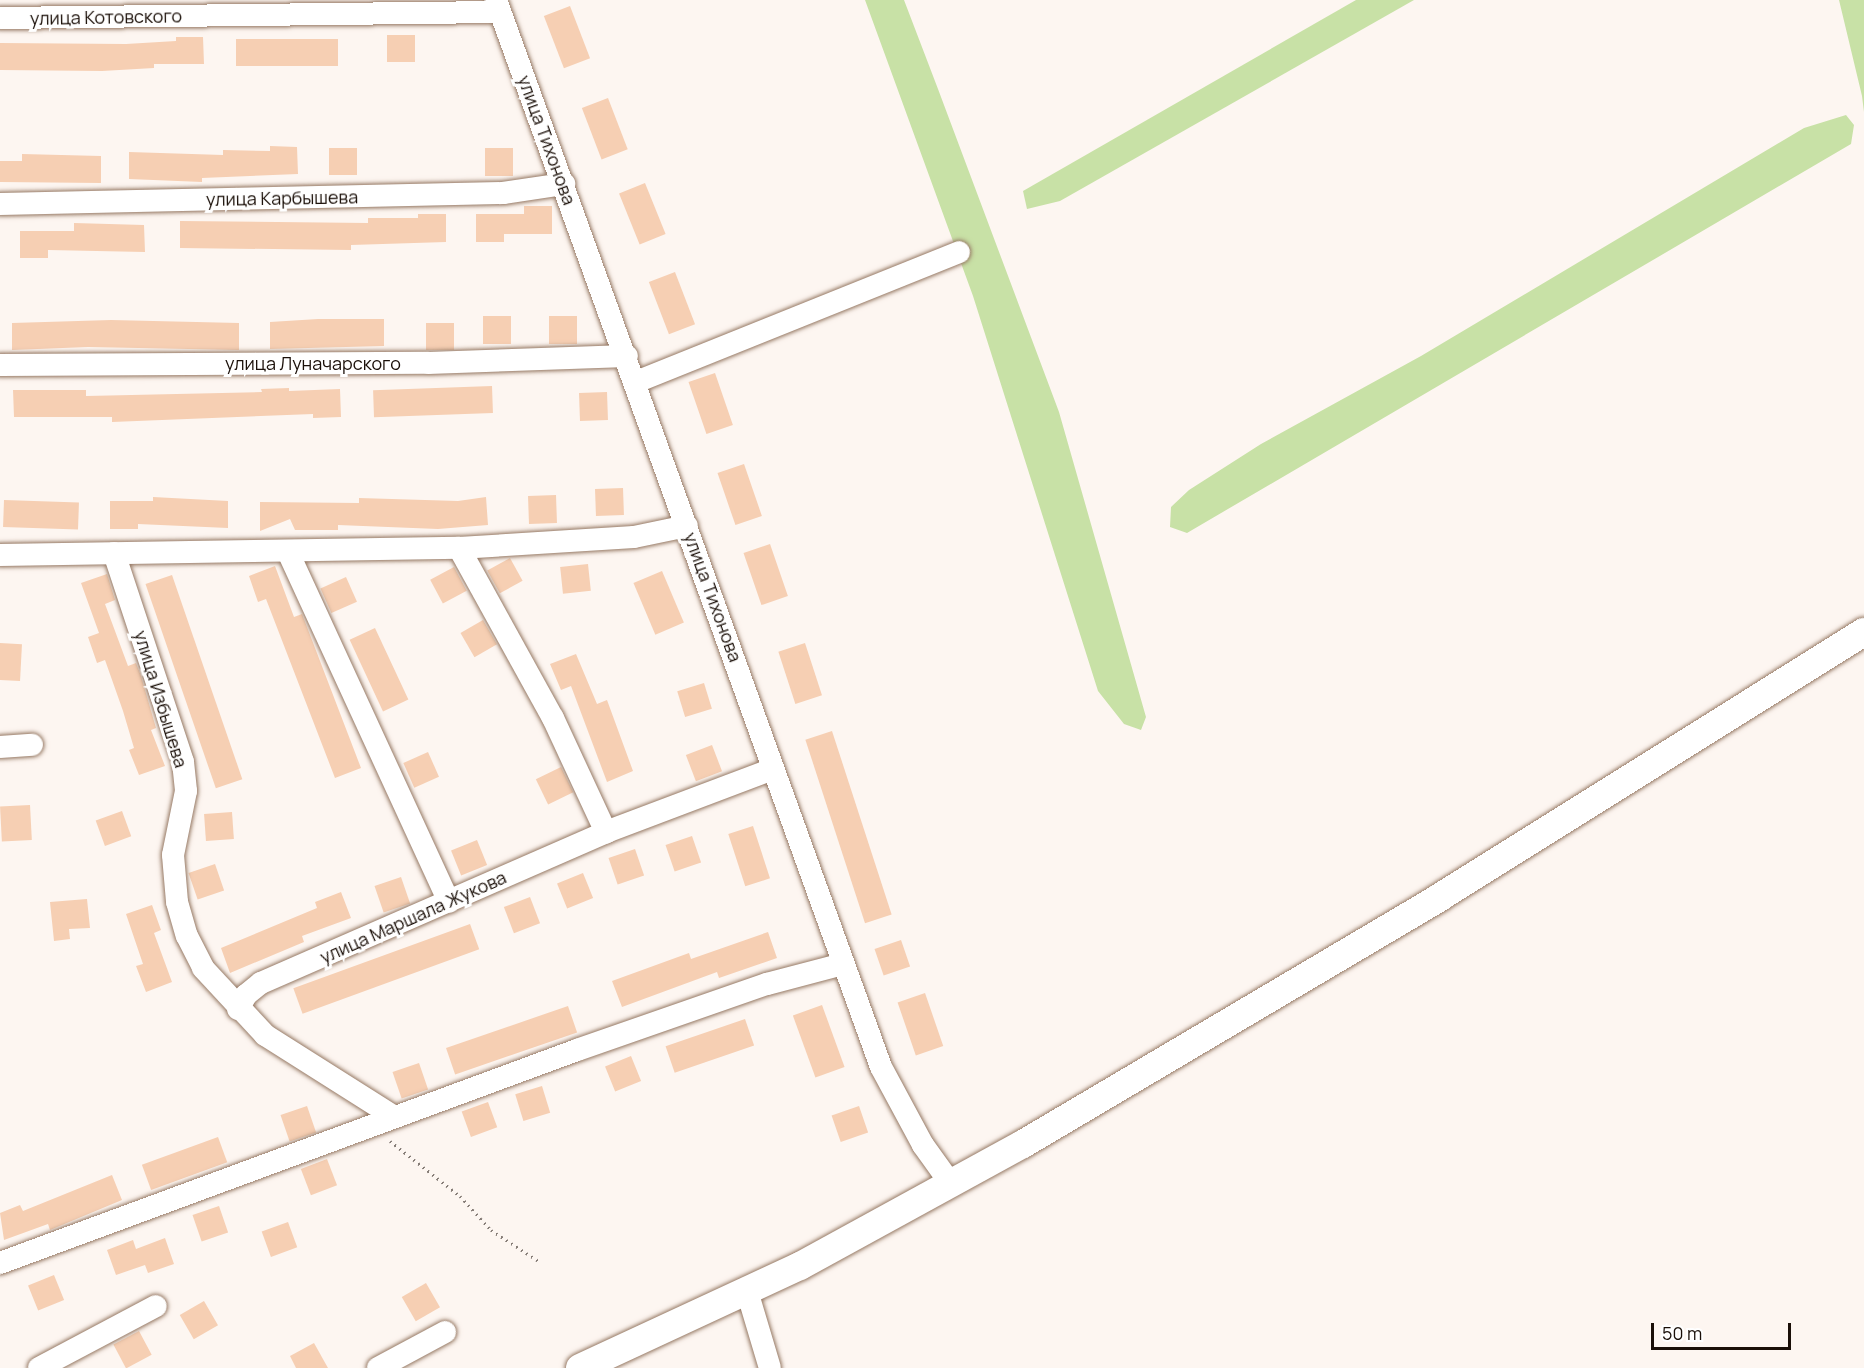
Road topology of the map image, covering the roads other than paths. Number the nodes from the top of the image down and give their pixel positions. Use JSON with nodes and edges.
{"nodes":[{"id":1,"x":498,"y":6,"type":"edge"},
{"id":2,"x":0,"y":18,"type":"edge"},
{"id":3,"x":564,"y":184,"type":"junction"},
{"id":4,"x":0,"y":204,"type":"edge"},
{"id":5,"x":959,"y":252,"type":"dead end"},
{"id":6,"x":627,"y":356,"type":"junction"},
{"id":7,"x":0,"y":365,"type":"edge"},
{"id":8,"x":636,"y":381,"type":"junction"},
{"id":9,"x":687,"y":526,"type":"junction"},
{"id":10,"x":459,"y":548,"type":"junction"},
{"id":11,"x":114,"y":552,"type":"junction"},
{"id":12,"x":288,"y":552,"type":"junction"},
{"id":13,"x":0,"y":555,"type":"edge"},
{"id":14,"x":1864,"y":632,"type":"edge"},
{"id":15,"x":32,"y":745,"type":"dead end"},
{"id":16,"x":0,"y":747,"type":"edge"},
{"id":17,"x":773,"y":769,"type":"junction"},
{"id":18,"x":606,"y":832,"type":"junction"},
{"id":19,"x":449,"y":902,"type":"junction"},
{"id":20,"x":843,"y":964,"type":"junction"},
{"id":21,"x":238,"y":1009,"type":"junction"},
{"id":22,"x":393,"y":1116,"type":"junction"},
{"id":23,"x":951,"y":1184,"type":"junction"},
{"id":24,"x":0,"y":1263,"type":"edge"},
{"id":25,"x":747,"y":1291,"type":"junction"},
{"id":26,"x":156,"y":1306,"type":"dead end"},
{"id":27,"x":445,"y":1332,"type":"dead end"},
{"id":28,"x":39,"y":1368,"type":"edge"},
{"id":29,"x":378,"y":1368,"type":"edge"},
{"id":30,"x":580,"y":1368,"type":"edge"},
{"id":31,"x":770,"y":1368,"type":"edge"}],
"edges":[{"from":1,"to":2,"type":"street","name":"улица Котовского"},
{"from":1,"to":3,"type":"street","name":"улица Тихонова"},
{"from":3,"to":4,"type":"street","name":"улица Карбышева"},
{"from":3,"to":6,"type":"street","name":"улица Тихонова"},
{"from":5,"to":8,"type":"street"},
{"from":6,"to":7,"type":"street","name":"улица Луначарского"},
{"from":6,"to":8,"type":"street","name":"улица Тихонова"},
{"from":8,"to":9,"type":"street","name":"улица Тихонова"},
{"from":9,"to":10,"type":"street"},
{"from":9,"to":17,"type":"street","name":"улица Тихонова"},
{"from":10,"to":12,"type":"street"},
{"from":10,"to":18,"type":"street"},
{"from":11,"to":12,"type":"street"},
{"from":11,"to":13,"type":"street"},
{"from":11,"to":21,"type":"street","name":"улица Избышева"},
{"from":12,"to":19,"type":"street"},
{"from":14,"to":23,"type":"main road"},
{"from":15,"to":16,"type":"street"},
{"from":17,"to":18,"type":"street","name":"улица Маршала Жукова"},
{"from":17,"to":20,"type":"street","name":"улица Тихонова"},
{"from":18,"to":19,"type":"street","name":"улица Маршала Жукова"},
{"from":19,"to":21,"type":"street","name":"улица Маршала Жукова"},
{"from":20,"to":22,"type":"street"},
{"from":20,"to":23,"type":"street","name":"улица Тихонова"},
{"from":21,"to":22,"type":"street"},
{"from":22,"to":24,"type":"street"},
{"from":23,"to":25,"type":"main road"},
{"from":25,"to":30,"type":"main road"},
{"from":25,"to":31,"type":"street"},
{"from":26,"to":28,"type":"street"},
{"from":27,"to":29,"type":"street"}]}
